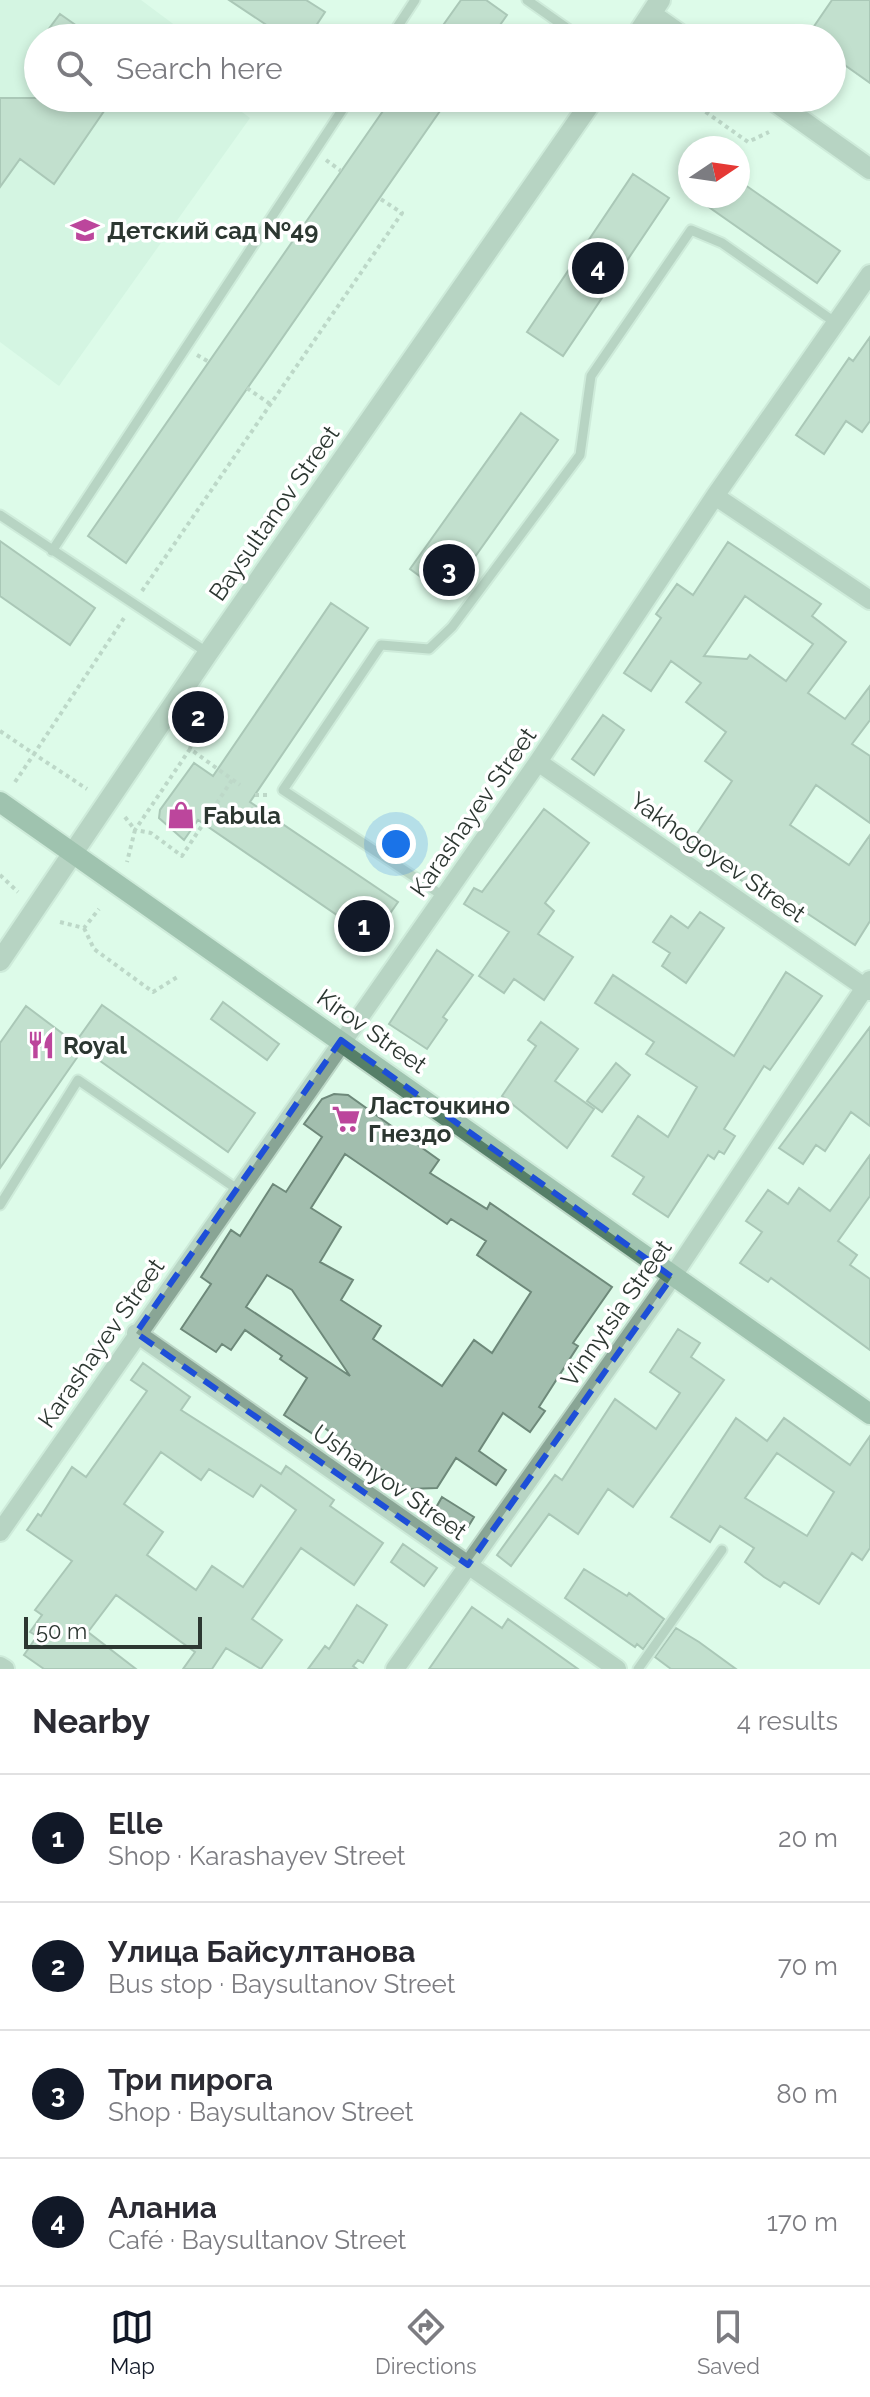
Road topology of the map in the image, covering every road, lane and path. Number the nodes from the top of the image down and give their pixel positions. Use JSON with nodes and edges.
{"nodes":[{"id":1,"x":415,"y":0,"type":"edge"},
{"id":2,"x":527,"y":0,"type":"edge"},
{"id":3,"x":655,"y":7,"type":"edge"},
{"id":4,"x":399,"y":24,"type":"edge"},
{"id":5,"x":561,"y":24,"type":"edge"},
{"id":6,"x":644,"y":24,"type":"edge"},
{"id":7,"x":671,"y":24,"type":"edge"},
{"id":8,"x":341,"y":112,"type":"edge"},
{"id":9,"x":584,"y":112,"type":"edge"},
{"id":10,"x":706,"y":112,"type":"edge"},
{"id":11,"x":790,"y":112,"type":"edge"},
{"id":12,"x":769,"y":132,"type":"dead end"},
{"id":13,"x":870,"y":169,"type":"edge"},
{"id":14,"x":379,"y":198,"type":"dead end"},
{"id":15,"x":870,"y":274,"type":"edge"},
{"id":16,"x":836,"y":323,"type":"junction"},
{"id":17,"x":247,"y":388,"type":"dead end"},
{"id":18,"x":270,"y":404,"type":"junction"},
{"id":19,"x":715,"y":496,"type":"junction"},
{"id":20,"x":0,"y":515,"type":"edge"},
{"id":21,"x":52,"y":551,"type":"junction"},
{"id":22,"x":870,"y":600,"type":"edge"},
{"id":23,"x":133,"y":604,"type":"junction"},
{"id":24,"x":208,"y":653,"type":"junction"},
{"id":25,"x":198,"y":717,"type":"dead end"},
{"id":26,"x":0,"y":731,"type":"edge"},
{"id":27,"x":190,"y":749,"type":"junction"},
{"id":28,"x":34,"y":754,"type":"junction"},
{"id":29,"x":538,"y":762,"type":"junction"},
{"id":30,"x":232,"y":780,"type":"junction"},
{"id":31,"x":15,"y":782,"type":"dead end"},
{"id":32,"x":240,"y":785,"type":"dead end"},
{"id":33,"x":87,"y":789,"type":"dead end"},
{"id":34,"x":0,"y":802,"type":"edge"},
{"id":35,"x":121,"y":813,"type":"dead end"},
{"id":36,"x":135,"y":830,"type":"junction"},
{"id":37,"x":73,"y":854,"type":"junction"},
{"id":38,"x":127,"y":862,"type":"dead end"},
{"id":39,"x":0,"y":875,"type":"edge"},
{"id":40,"x":18,"y":892,"type":"dead end"},
{"id":41,"x":443,"y":896,"type":"junction"},
{"id":42,"x":99,"y":909,"type":"dead end"},
{"id":43,"x":60,"y":922,"type":"dead end"},
{"id":44,"x":84,"y":928,"type":"junction"},
{"id":45,"x":0,"y":961,"type":"edge"},
{"id":46,"x":179,"y":976,"type":"dead end"},
{"id":47,"x":868,"y":986,"type":"edge"},
{"id":48,"x":341,"y":1040,"type":"junction"},
{"id":49,"x":237,"y":1189,"type":"junction"},
{"id":50,"x":0,"y":1205,"type":"edge"},
{"id":51,"x":672,"y":1277,"type":"junction"},
{"id":52,"x":136,"y":1333,"type":"junction"},
{"id":53,"x":870,"y":1414,"type":"edge"},
{"id":54,"x":0,"y":1532,"type":"edge"},
{"id":55,"x":722,"y":1550,"type":"dead end"},
{"id":56,"x":468,"y":1565,"type":"junction"},
{"id":57,"x":395,"y":1669,"type":"edge"},
{"id":58,"x":617,"y":1669,"type":"edge"},
{"id":59,"x":638,"y":1669,"type":"edge"}],
"edges":[{"from":1,"to":4,"type":"lane"},
{"from":2,"to":5,"type":"lane"},
{"from":3,"to":6,"type":"street"},
{"from":3,"to":7,"type":"street"},
{"from":8,"to":21,"type":"lane"},
{"from":9,"to":24,"type":"street","name":"Baysultanov Street"},
{"from":10,"to":12,"type":"path"},
{"from":11,"to":13,"type":"street"},
{"from":14,"to":18,"type":"path"},
{"from":15,"to":16,"type":"street","name":"Karashaуev Street"},
{"from":16,"to":19,"type":"street","name":"Karashaуev Street"},
{"from":16,"to":41,"type":"lane"},
{"from":17,"to":18,"type":"path"},
{"from":18,"to":23,"type":"path"},
{"from":19,"to":22,"type":"street"},
{"from":19,"to":29,"type":"street","name":"Karashaуev Street"},
{"from":20,"to":21,"type":"lane"},
{"from":21,"to":23,"type":"lane"},
{"from":23,"to":24,"type":"lane"},
{"from":23,"to":28,"type":"path"},
{"from":24,"to":37,"type":"street","name":"Baysultanov Street"},
{"from":25,"to":27,"type":"path"},
{"from":26,"to":28,"type":"path"},
{"from":27,"to":30,"type":"path"},
{"from":27,"to":36,"type":"path"},
{"from":28,"to":31,"type":"path"},
{"from":28,"to":33,"type":"path"},
{"from":29,"to":41,"type":"street","name":"Karashaуev Street"},
{"from":29,"to":47,"type":"street","name":"Yakhogoyev Street"},
{"from":30,"to":32,"type":"path"},
{"from":30,"to":36,"type":"path"},
{"from":34,"to":37,"type":"main road","name":"Kirov Street"},
{"from":35,"to":36,"type":"path"},
{"from":36,"to":38,"type":"path"},
{"from":37,"to":45,"type":"street","name":"Baysultanov Street"},
{"from":37,"to":48,"type":"main road","name":"Kirov Street"},
{"from":39,"to":40,"type":"path"},
{"from":41,"to":48,"type":"street","name":"Karashaуev Street"},
{"from":42,"to":44,"type":"path"},
{"from":43,"to":44,"type":"path"},
{"from":44,"to":46,"type":"path"},
{"from":47,"to":51,"type":"street","name":"Vinnytsia Street"},
{"from":48,"to":49,"type":"street","name":"Karashaуev Street"},
{"from":48,"to":51,"type":"main road","name":"Kirov Street"},
{"from":49,"to":50,"type":"lane"},
{"from":49,"to":52,"type":"street","name":"Karashaуev Street"},
{"from":51,"to":53,"type":"main road","name":"Kirov Street"},
{"from":51,"to":56,"type":"street","name":"Vinnytsia Street"},
{"from":52,"to":54,"type":"street","name":"Karashaуev Street"},
{"from":52,"to":56,"type":"street","name":"Ushanyov Street"},
{"from":55,"to":59,"type":"lane"},
{"from":56,"to":57,"type":"street","name":"Vinnytsia Street"},
{"from":56,"to":58,"type":"street","name":"Ushanyov Street"}]}
